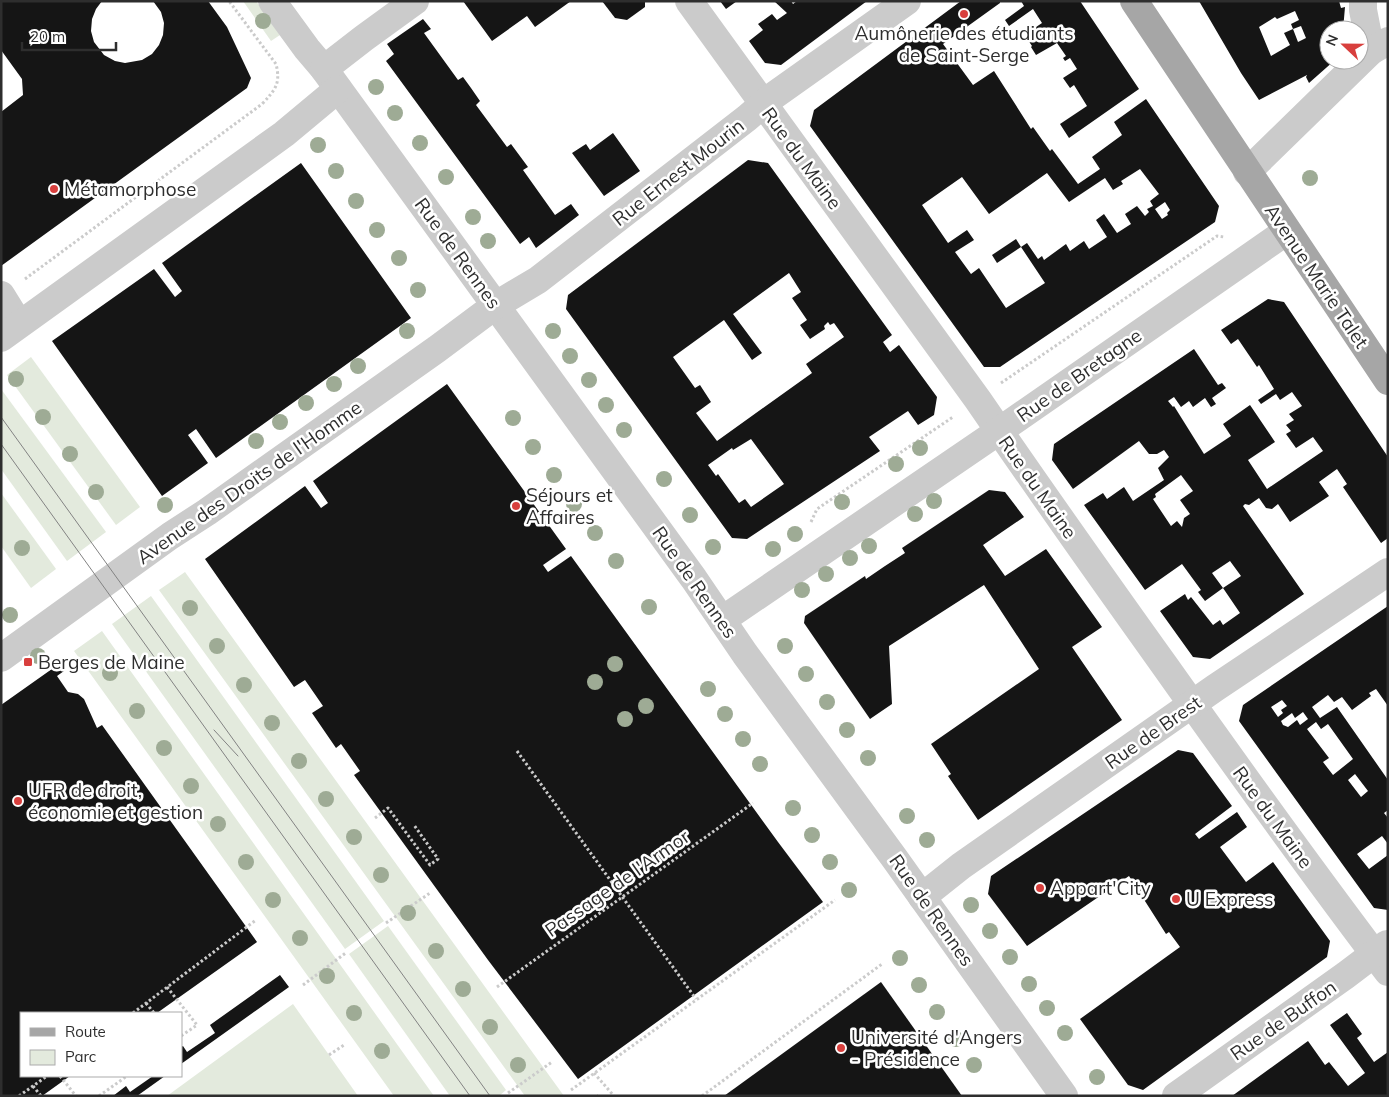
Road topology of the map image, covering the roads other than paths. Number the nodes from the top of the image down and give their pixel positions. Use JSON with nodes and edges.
{"nodes":[{"id":1,"x":272,"y":1,"type":"edge"},
{"id":2,"x":415,"y":1,"type":"edge"},
{"id":3,"x":689,"y":1,"type":"edge"},
{"id":4,"x":907,"y":1,"type":"edge"},
{"id":5,"x":1134,"y":1,"type":"edge"},
{"id":6,"x":1363,"y":1,"type":"edge"},
{"id":7,"x":1380,"y":46,"type":"edge"},
{"id":8,"x":331,"y":79,"type":"junction"},
{"id":9,"x":763,"y":105,"type":"junction"},
{"id":10,"x":1247,"y":172,"type":"junction"},
{"id":11,"x":1287,"y":231,"type":"junction"},
{"id":12,"x":2,"y":296,"type":"edge"},
{"id":13,"x":496,"y":305,"type":"junction"},
{"id":14,"x":10,"y":331,"type":"edge"},
{"id":15,"x":1388,"y":381,"type":"edge"},
{"id":16,"x":999,"y":431,"type":"junction"},
{"id":17,"x":1388,"y":572,"type":"edge"},
{"id":18,"x":722,"y":620,"type":"junction"},
{"id":19,"x":1,"y":658,"type":"edge"},
{"id":20,"x":1192,"y":704,"type":"junction"},
{"id":21,"x":922,"y":897,"type":"junction"},
{"id":22,"x":1383,"y":956,"type":"edge"},
{"id":23,"x":1064,"y":1096,"type":"edge"},
{"id":24,"x":1176,"y":1096,"type":"edge"}],
"edges":[{"from":1,"to":8,"type":"street","name":"Rue de Rennes"},
{"from":2,"to":8,"type":"street"},
{"from":3,"to":9,"type":"street","name":"Rue du Maine"},
{"from":4,"to":9,"type":"street","name":"Rue Ernest Mourin"},
{"from":5,"to":10,"type":"main road","name":"Avenue Marie Talet"},
{"from":6,"to":7,"type":"street"},
{"from":7,"to":10,"type":"street"},
{"from":8,"to":13,"type":"street","name":"Rue de Rennes"},
{"from":8,"to":14,"type":"street"},
{"from":9,"to":13,"type":"street","name":"Rue Ernest Mourin"},
{"from":9,"to":16,"type":"street","name":"Rue du Maine"},
{"from":10,"to":11,"type":"main road","name":"Avenue Marie Talet"},
{"from":11,"to":15,"type":"main road","name":"Avenue Marie Talet"},
{"from":11,"to":16,"type":"street","name":"Rue de Bretagne"},
{"from":12,"to":14,"type":"street"},
{"from":13,"to":18,"type":"street","name":"Rue de Rennes"},
{"from":13,"to":19,"type":"street","name":"Avenue des Droits de l'Homme"},
{"from":16,"to":18,"type":"street","name":"Rue de Bretagne"},
{"from":16,"to":20,"type":"street","name":"Rue du Maine"},
{"from":17,"to":20,"type":"street","name":"Rue de Brest"},
{"from":18,"to":21,"type":"street","name":"Rue de Rennes"},
{"from":20,"to":21,"type":"street","name":"Rue de Brest"},
{"from":20,"to":22,"type":"street","name":"Rue du Maine"},
{"from":21,"to":23,"type":"street","name":"Rue de Rennes"},
{"from":22,"to":24,"type":"street","name":"Rue de Buffon"}]}
